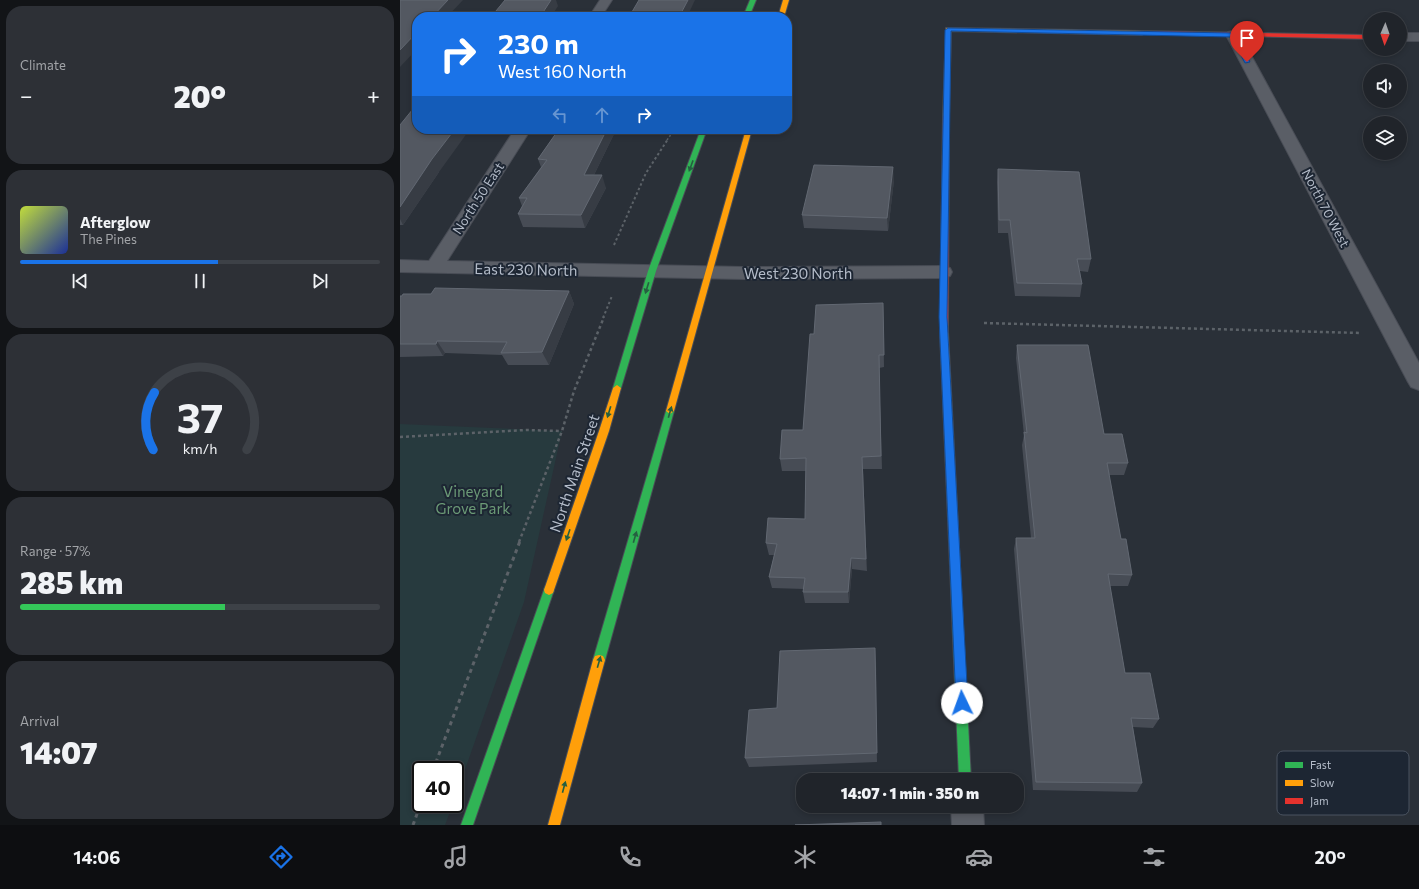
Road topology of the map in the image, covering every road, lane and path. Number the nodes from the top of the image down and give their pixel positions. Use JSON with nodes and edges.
{"nodes":[{"id":1,"x":606,"y":0,"type":"edge"},
{"id":2,"x":753,"y":0,"type":"edge"},
{"id":3,"x":786,"y":0,"type":"edge"},
{"id":4,"x":598,"y":12,"type":"edge"},
{"id":5,"x":748,"y":12,"type":"edge"},
{"id":6,"x":782,"y":12,"type":"edge"},
{"id":7,"x":1233,"y":35,"type":"junction"},
{"id":8,"x":1363,"y":37,"type":"edge"},
{"id":9,"x":1407,"y":37,"type":"edge"},
{"id":10,"x":1419,"y":37,"type":"edge"},
{"id":11,"x":520,"y":134,"type":"edge"},
{"id":12,"x":673,"y":134,"type":"edge"},
{"id":13,"x":702,"y":134,"type":"edge"},
{"id":14,"x":748,"y":134,"type":"edge"},
{"id":15,"x":614,"y":245,"type":"dead end"},
{"id":16,"x":400,"y":266,"type":"edge"},
{"id":17,"x":434,"y":267,"type":"junction"},
{"id":18,"x":652,"y":271,"type":"junction"},
{"id":19,"x":710,"y":272,"type":"junction"},
{"id":20,"x":943,"y":272,"type":"junction"},
{"id":21,"x":612,"y":296,"type":"dead end"},
{"id":22,"x":984,"y":323,"type":"dead end"},
{"id":23,"x":1394,"y":334,"type":"junction"},
{"id":24,"x":1419,"y":382,"type":"edge"},
{"id":25,"x":562,"y":431,"type":"junction"},
{"id":26,"x":400,"y":438,"type":"edge"},
{"id":27,"x":436,"y":761,"type":"edge"},
{"id":28,"x":965,"y":773,"type":"edge"},
{"id":29,"x":417,"y":813,"type":"edge"},
{"id":30,"x":967,"y":813,"type":"edge"},
{"id":31,"x":413,"y":825,"type":"edge"},
{"id":32,"x":467,"y":825,"type":"edge"},
{"id":33,"x":554,"y":825,"type":"edge"},
{"id":34,"x":968,"y":825,"type":"edge"}],
"edges":[{"from":1,"to":4,"type":"street"},
{"from":2,"to":5,"type":"main road"},
{"from":3,"to":6,"type":"main road"},
{"from":7,"to":8,"type":"main road"},
{"from":7,"to":20,"type":"main road"},
{"from":7,"to":23,"type":"street","name":"North 70 West"},
{"from":9,"to":10,"type":"street"},
{"from":11,"to":17,"type":"street","name":"North 50 East"},
{"from":12,"to":15,"type":"path"},
{"from":13,"to":18,"type":"main road","name":"North Main Street","one_way":true},
{"from":14,"to":19,"type":"main road"},
{"from":16,"to":17,"type":"street","name":"East 230 North"},
{"from":17,"to":18,"type":"street","name":"East 230 North"},
{"from":18,"to":19,"type":"street","name":"West 230 North"},
{"from":18,"to":32,"type":"main road","name":"North Main Street","one_way":true},
{"from":19,"to":20,"type":"street","name":"West 230 North"},
{"from":33,"to":19,"type":"main road","one_way":true},
{"from":20,"to":28,"type":"main road"},
{"from":21,"to":25,"type":"path"},
{"from":22,"to":23,"type":"path"},
{"from":23,"to":24,"type":"street","name":"North 70 West"},
{"from":25,"to":26,"type":"path"},
{"from":25,"to":27,"type":"path"},
{"from":29,"to":31,"type":"path"},
{"from":30,"to":34,"type":"street"}]}
